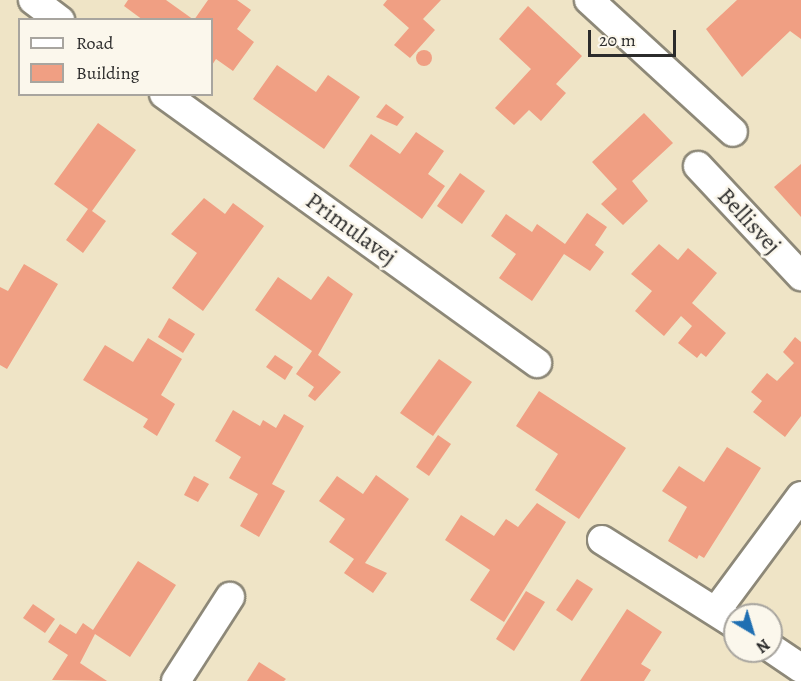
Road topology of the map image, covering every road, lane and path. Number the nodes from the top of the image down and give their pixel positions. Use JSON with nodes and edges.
{"nodes":[{"id":1,"x":33,"y":0,"type":"edge"},
{"id":2,"x":589,"y":0,"type":"edge"},
{"id":3,"x":57,"y":18,"type":"edge"},
{"id":4,"x":167,"y":96,"type":"edge"},
{"id":5,"x":733,"y":132,"type":"dead end"},
{"id":6,"x":698,"y":166,"type":"dead end"},
{"id":7,"x":801,"y":276,"type":"edge"},
{"id":8,"x":537,"y":363,"type":"dead end"},
{"id":9,"x":801,"y":496,"type":"edge"},
{"id":10,"x":602,"y":540,"type":"dead end"},
{"id":11,"x":230,"y":597,"type":"dead end"},
{"id":12,"x":735,"y":603,"type":"edge"},
{"id":13,"x":723,"y":615,"type":"edge"},
{"id":14,"x":783,"y":656,"type":"edge"},
{"id":15,"x":801,"y":668,"type":"edge"},
{"id":16,"x":176,"y":681,"type":"edge"}],
"edges":[{"from":1,"to":3,"type":"street"},
{"from":2,"to":5,"type":"street"},
{"from":4,"to":8,"type":"street","name":"Primulavej"},
{"from":6,"to":7,"type":"street","name":"Bellisvej"},
{"from":9,"to":12,"type":"street"},
{"from":10,"to":13,"type":"street"},
{"from":11,"to":16,"type":"street"},
{"from":14,"to":15,"type":"street"}]}
